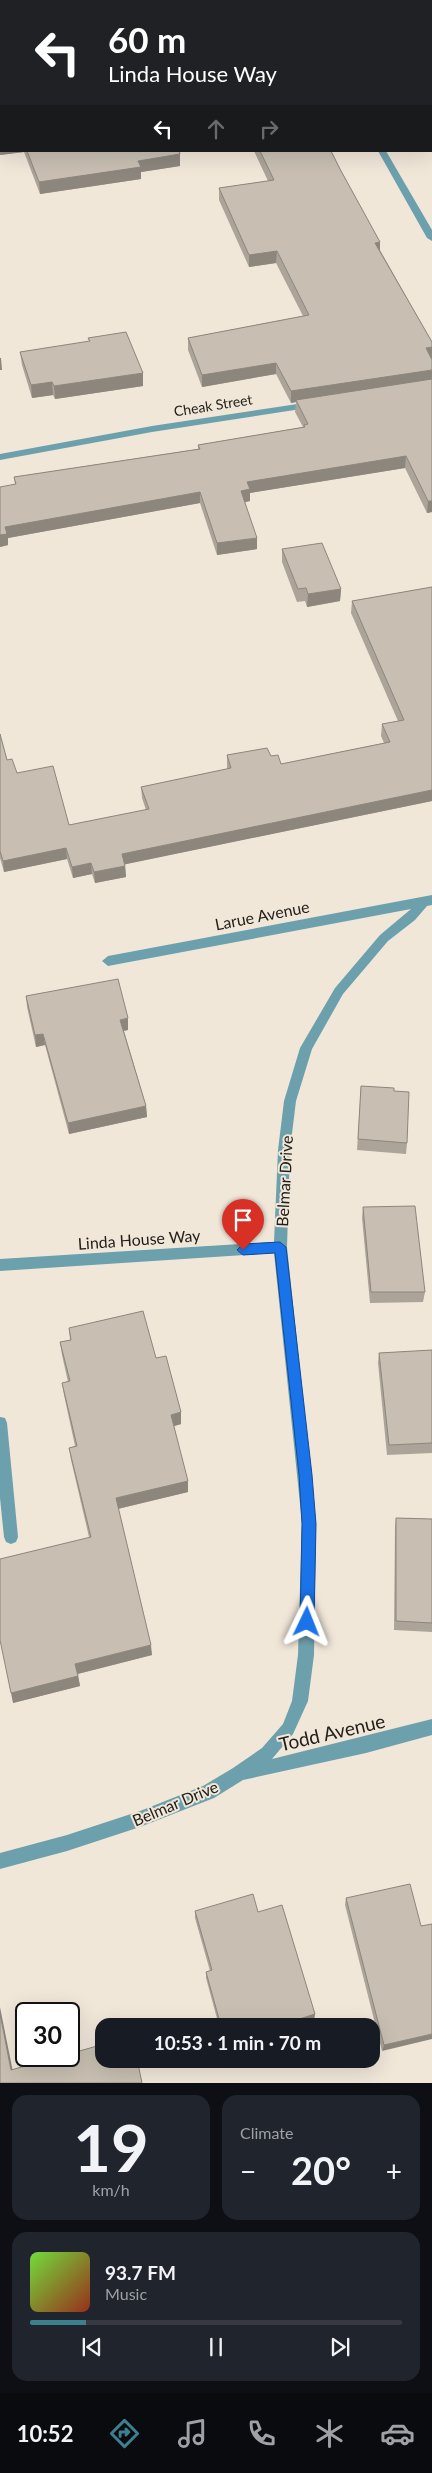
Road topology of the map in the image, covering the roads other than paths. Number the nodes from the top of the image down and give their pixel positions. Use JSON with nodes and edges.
{"nodes":[{"id":1,"x":383,"y":152,"type":"edge"},
{"id":2,"x":432,"y":238,"type":"edge"},
{"id":3,"x":326,"y":402,"type":"edge"},
{"id":4,"x":0,"y":457,"type":"edge"},
{"id":5,"x":428,"y":901,"type":"edge"},
{"id":6,"x":108,"y":961,"type":"dead end"},
{"id":7,"x":280,"y":1247,"type":"junction"},
{"id":8,"x":0,"y":1265,"type":"edge"},
{"id":9,"x":0,"y":1423,"type":"edge"},
{"id":10,"x":11,"y":1537,"type":"dead end"},
{"id":11,"x":432,"y":1727,"type":"edge"},
{"id":12,"x":240,"y":1774,"type":"junction"},
{"id":13,"x":0,"y":1861,"type":"edge"}],
"edges":[{"from":1,"to":2,"type":"street"},
{"from":3,"to":4,"type":"street","name":"Cheak Street"},
{"from":5,"to":6,"type":"street","name":"Larue Avenue"},
{"from":5,"to":7,"type":"street","name":"Belmar Drive"},
{"from":7,"to":8,"type":"street","name":"Linda House Way"},
{"from":7,"to":12,"type":"street","name":"Belmar Drive"},
{"from":9,"to":10,"type":"street"},
{"from":11,"to":12,"type":"street","name":"Todd Avenue"},
{"from":12,"to":13,"type":"street","name":"Belmar Drive"}]}
